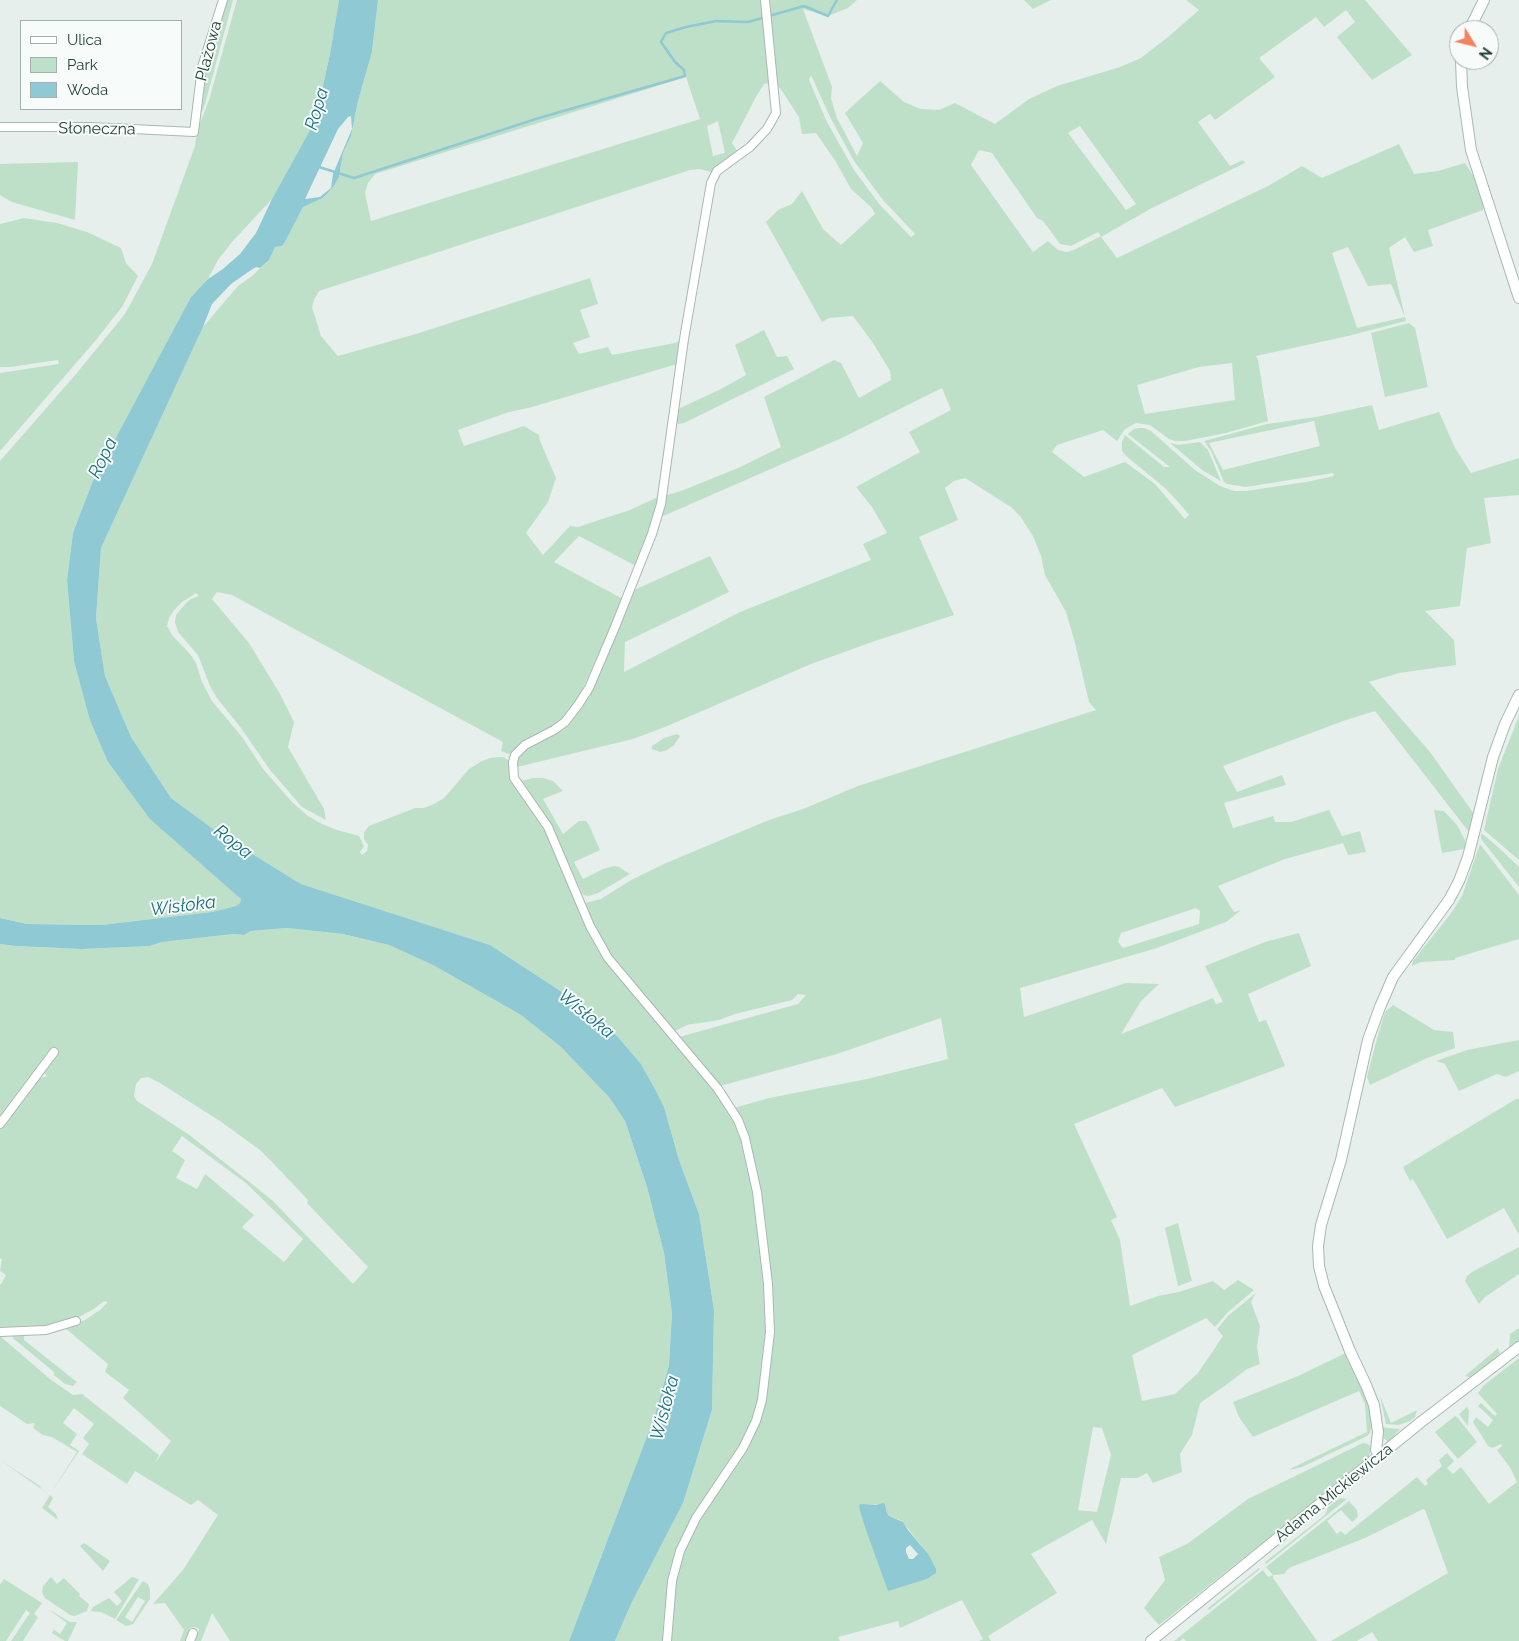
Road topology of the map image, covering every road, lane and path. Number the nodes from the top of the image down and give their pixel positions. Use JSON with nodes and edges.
{"nodes":[{"id":1,"x":223,"y":0,"type":"edge"},
{"id":2,"x":765,"y":0,"type":"edge"},
{"id":3,"x":1484,"y":0,"type":"edge"},
{"id":4,"x":1473,"y":20,"type":"edge"},
{"id":5,"x":1461,"y":70,"type":"edge"},
{"id":6,"x":0,"y":127,"type":"edge"},
{"id":7,"x":194,"y":132,"type":"joint"},
{"id":8,"x":1519,"y":298,"type":"edge"},
{"id":9,"x":1519,"y":696,"type":"edge"},
{"id":10,"x":54,"y":1052,"type":"dead end"},
{"id":11,"x":0,"y":1124,"type":"edge"},
{"id":12,"x":76,"y":1322,"type":"dead end"},
{"id":13,"x":0,"y":1332,"type":"edge"},
{"id":14,"x":1519,"y":1347,"type":"edge"},
{"id":15,"x":1380,"y":1456,"type":"junction"},
{"id":16,"x":193,"y":1633,"type":"dead end"},
{"id":17,"x":190,"y":1641,"type":"edge"},
{"id":18,"x":667,"y":1641,"type":"edge"},
{"id":19,"x":1151,"y":1641,"type":"edge"}],
"edges":[{"from":1,"to":7,"type":"street","name":"Plażowa"},
{"from":2,"to":18,"type":"street"},
{"from":3,"to":4,"type":"street"},
{"from":5,"to":8,"type":"street"},
{"from":6,"to":7,"type":"street","name":"Słoneczna"},
{"from":9,"to":15,"type":"street"},
{"from":10,"to":11,"type":"street"},
{"from":12,"to":13,"type":"street"},
{"from":14,"to":15,"type":"street","name":"Adama Mickiewicza"},
{"from":15,"to":19,"type":"street","name":"Adama Mickiewicza"},
{"from":16,"to":17,"type":"street"}]}
